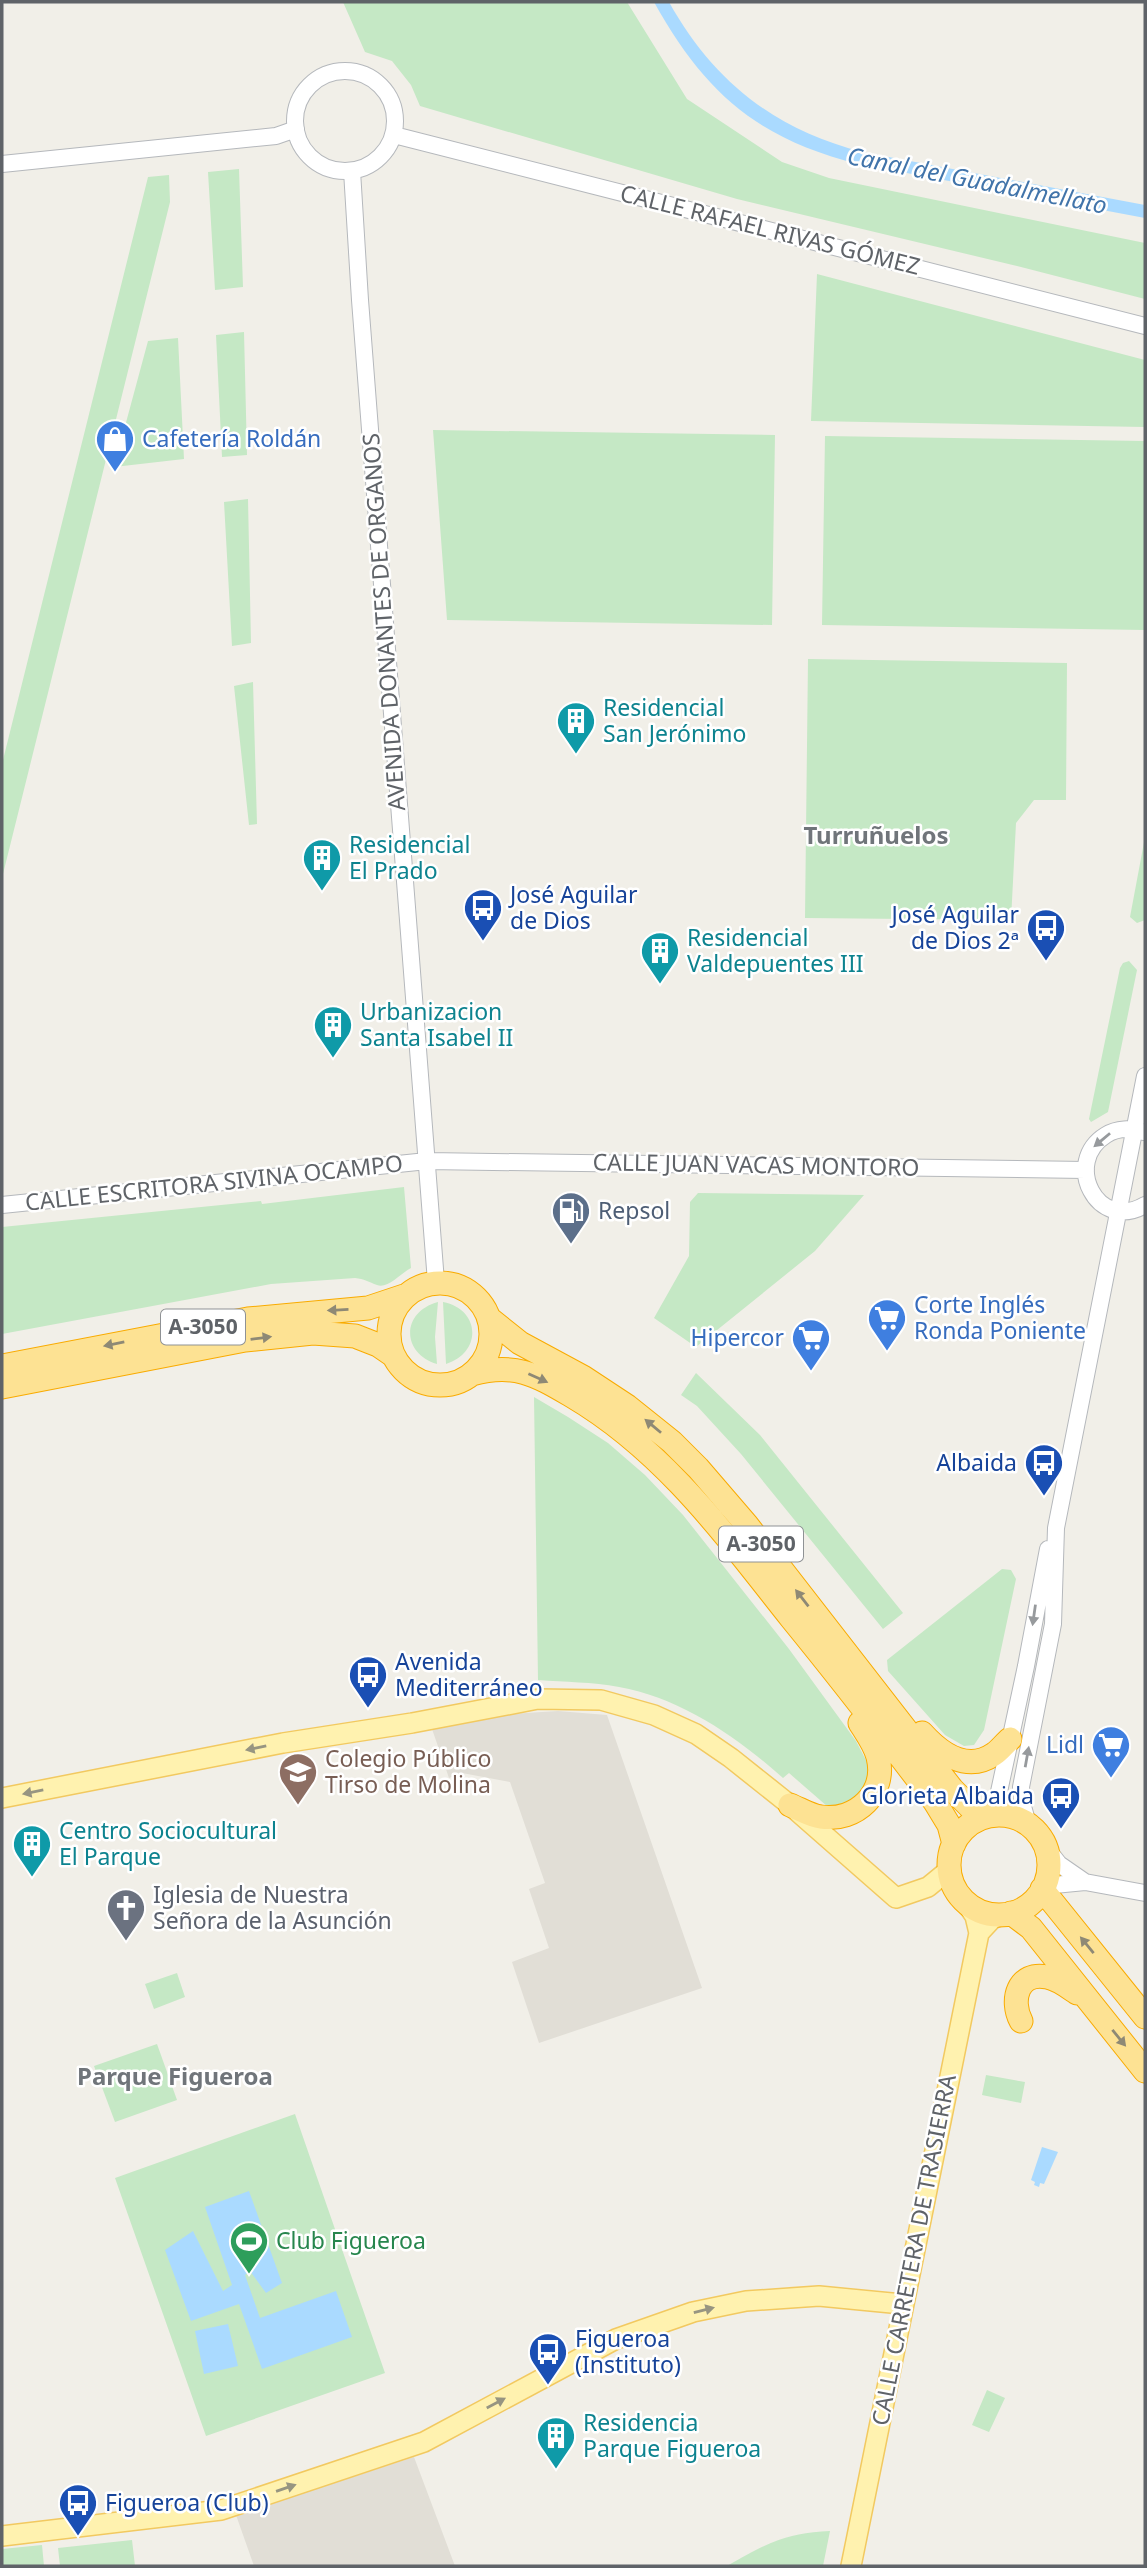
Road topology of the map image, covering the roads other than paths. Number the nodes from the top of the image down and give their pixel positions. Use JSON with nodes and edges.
{"nodes":[{"id":1,"x":296,"y":129,"type":"junction"},
{"id":2,"x":394,"y":135,"type":"junction"},
{"id":3,"x":2,"y":164,"type":"edge"},
{"id":4,"x":352,"y":171,"type":"junction"},
{"id":5,"x":1145,"y":327,"type":"edge"},
{"id":6,"x":1145,"y":1076,"type":"edge"},
{"id":7,"x":1140,"y":1131,"type":"edge"},
{"id":8,"x":427,"y":1161,"type":"junction"},
{"id":9,"x":1086,"y":1170,"type":"junction"},
{"id":10,"x":2,"y":1205,"type":"edge"},
{"id":11,"x":1145,"y":1206,"type":"edge"},
{"id":12,"x":1118,"y":1212,"type":"junction"},
{"id":13,"x":436,"y":1282,"type":"junction"},
{"id":14,"x":404,"y":1296,"type":"junction"},
{"id":15,"x":490,"y":1319,"type":"junction"},
{"id":16,"x":394,"y":1356,"type":"junction"},
{"id":17,"x":2,"y":1366,"type":"edge"},
{"id":18,"x":472,"y":1374,"type":"junction"},
{"id":19,"x":2,"y":1387,"type":"edge"},
{"id":20,"x":1055,"y":1534,"type":"junction"},
{"id":21,"x":787,"y":1612,"type":"junction"},
{"id":22,"x":828,"y":1631,"type":"junction"},
{"id":23,"x":1010,"y":1739,"type":"junction"},
{"id":24,"x":2,"y":1798,"type":"edge"},
{"id":25,"x":790,"y":1805,"type":"junction"},
{"id":26,"x":991,"y":1816,"type":"junction"},
{"id":27,"x":1028,"y":1824,"type":"junction"},
{"id":28,"x":954,"y":1844,"type":"junction"},
{"id":29,"x":1045,"y":1846,"type":"junction"},
{"id":30,"x":950,"y":1869,"type":"junction"},
{"id":31,"x":1085,"y":1882,"type":"junction"},
{"id":32,"x":928,"y":1887,"type":"junction"},
{"id":33,"x":1043,"y":1887,"type":"junction"},
{"id":34,"x":1145,"y":1893,"type":"edge"},
{"id":35,"x":961,"y":1896,"type":"junction"},
{"id":36,"x":1007,"y":1913,"type":"junction"},
{"id":37,"x":979,"y":1933,"type":"junction"},
{"id":38,"x":1090,"y":2002,"type":"junction"},
{"id":39,"x":1145,"y":2017,"type":"edge"},
{"id":40,"x":1021,"y":2021,"type":"dead end"},
{"id":41,"x":1145,"y":2071,"type":"edge"},
{"id":42,"x":902,"y":2304,"type":"junction"},
{"id":43,"x":2,"y":2536,"type":"edge"},
{"id":44,"x":851,"y":2566,"type":"edge"}],
"edges":[{"from":1,"to":2,"type":"street"},
{"from":1,"to":3,"type":"street"},
{"from":1,"to":4,"type":"street"},
{"from":2,"to":4,"type":"street"},
{"from":2,"to":5,"type":"street","name":"CALLE RAFAEL RIVAS GÓMEZ"},
{"from":4,"to":8,"type":"street","name":"AVENIDA DONANTES DE ORGANOS"},
{"from":6,"to":7,"type":"street"},
{"from":7,"to":9,"type":"street","one_way":true},
{"from":7,"to":12,"type":"street"},
{"from":8,"to":9,"type":"street","name":"CALLE JUAN VACAS MONTORO"},
{"from":8,"to":10,"type":"street","name":"CALLE ESCRITORA SIVINA OCAMPO"},
{"from":8,"to":13,"type":"street","name":"AVENIDA DONANTES DE ORGANOS"},
{"from":9,"to":12,"type":"street"},
{"from":11,"to":12,"type":"street"},
{"from":12,"to":20,"type":"street"},
{"from":13,"to":14,"type":"highway","number":"A-3050"},
{"from":13,"to":15,"type":"highway","number":"A-3050"},
{"from":14,"to":16,"type":"highway"},
{"from":14,"to":17,"type":"highway","number":"A-3050","one_way":true},
{"from":15,"to":18,"type":"highway"},
{"from":22,"to":15,"type":"highway","number":"A-3050","one_way":true},
{"from":16,"to":18,"type":"highway","number":"A-3050"},
{"from":19,"to":16,"type":"highway","number":"A-3050","one_way":true},
{"from":18,"to":21,"type":"highway","number":"A-3050","one_way":true},
{"from":20,"to":23,"type":"street","one_way":true},
{"from":27,"to":20,"type":"street","one_way":true},
{"from":21,"to":25,"type":"highway"},
{"from":21,"to":28,"type":"highway","number":"A-3050"},
{"from":22,"to":23,"type":"highway"},
{"from":22,"to":26,"type":"highway","number":"A-3050"},
{"from":23,"to":26,"type":"street"},
{"from":25,"to":24,"type":"main road","one_way":true},
{"from":25,"to":32,"type":"main road"},
{"from":26,"to":27,"type":"highway","number":"A-3050"},
{"from":26,"to":28,"type":"highway"},
{"from":27,"to":29,"type":"highway"},
{"from":28,"to":30,"type":"highway"},
{"from":29,"to":31,"type":"street"},
{"from":29,"to":33,"type":"highway"},
{"from":30,"to":32,"type":"main road"},
{"from":30,"to":35,"type":"highway"},
{"from":31,"to":33,"type":"street"},
{"from":31,"to":34,"type":"street"},
{"from":32,"to":35,"type":"main road"},
{"from":33,"to":36,"type":"highway"},
{"from":39,"to":33,"type":"highway","one_way":true},
{"from":35,"to":36,"type":"highway"},
{"from":35,"to":37,"type":"main road"},
{"from":36,"to":37,"type":"main road"},
{"from":36,"to":38,"type":"highway"},
{"from":37,"to":42,"type":"main road","name":"CALLE CARRETERA DE TRASIERRA"},
{"from":38,"to":40,"type":"highway"},
{"from":38,"to":41,"type":"highway","one_way":true},
{"from":43,"to":42,"type":"main road","one_way":true},
{"from":42,"to":44,"type":"main road","name":"CALLE CARRETERA DE TRASIERRA"}]}
